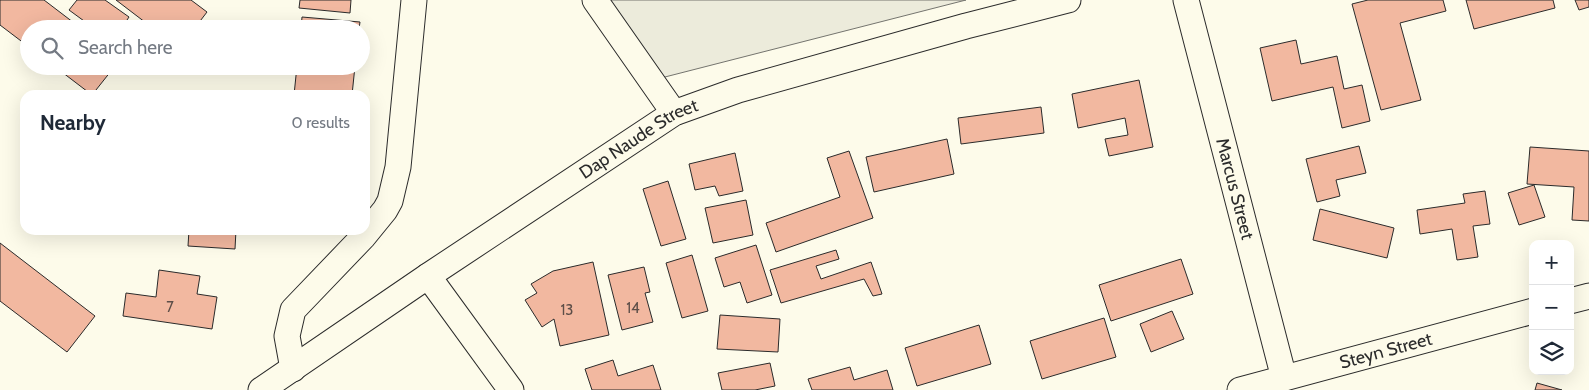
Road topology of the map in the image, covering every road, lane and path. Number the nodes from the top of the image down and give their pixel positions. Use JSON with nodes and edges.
{"nodes":[{"id":1,"x":414,"y":0,"type":"edge"},
{"id":2,"x":595,"y":0,"type":"edge"},
{"id":3,"x":1068,"y":0,"type":"edge"},
{"id":4,"x":1186,"y":0,"type":"edge"},
{"id":5,"x":674,"y":113,"type":"junction"},
{"id":6,"x":370,"y":228,"type":"edge"},
{"id":7,"x":365,"y":235,"type":"edge"},
{"id":8,"x":428,"y":276,"type":"junction"},
{"id":9,"x":1589,"y":296,"type":"edge"},
{"id":10,"x":1574,"y":299,"type":"edge"},
{"id":11,"x":1529,"y":312,"type":"edge"},
{"id":12,"x":293,"y":368,"type":"junction"},
{"id":13,"x":1284,"y":378,"type":"junction"},
{"id":14,"x":261,"y":390,"type":"edge"},
{"id":15,"x":511,"y":390,"type":"edge"},
{"id":16,"x":1240,"y":390,"type":"edge"}],
"edges":[{"from":1,"to":6,"type":"street"},
{"from":2,"to":5,"type":"street"},
{"from":3,"to":5,"type":"street","name":"Dap Naude Street"},
{"from":4,"to":13,"type":"street","name":"Marcus Street"},
{"from":5,"to":8,"type":"street","name":"Dap Naude Street"},
{"from":7,"to":12,"type":"street"},
{"from":8,"to":12,"type":"street","name":"Dap Naude Street"},
{"from":8,"to":15,"type":"street"},
{"from":9,"to":10,"type":"street"},
{"from":11,"to":13,"type":"street","name":"Steyn Street"},
{"from":12,"to":14,"type":"street","name":"Dap Naude Street"},
{"from":13,"to":16,"type":"street","name":"Steyn Street"}]}
